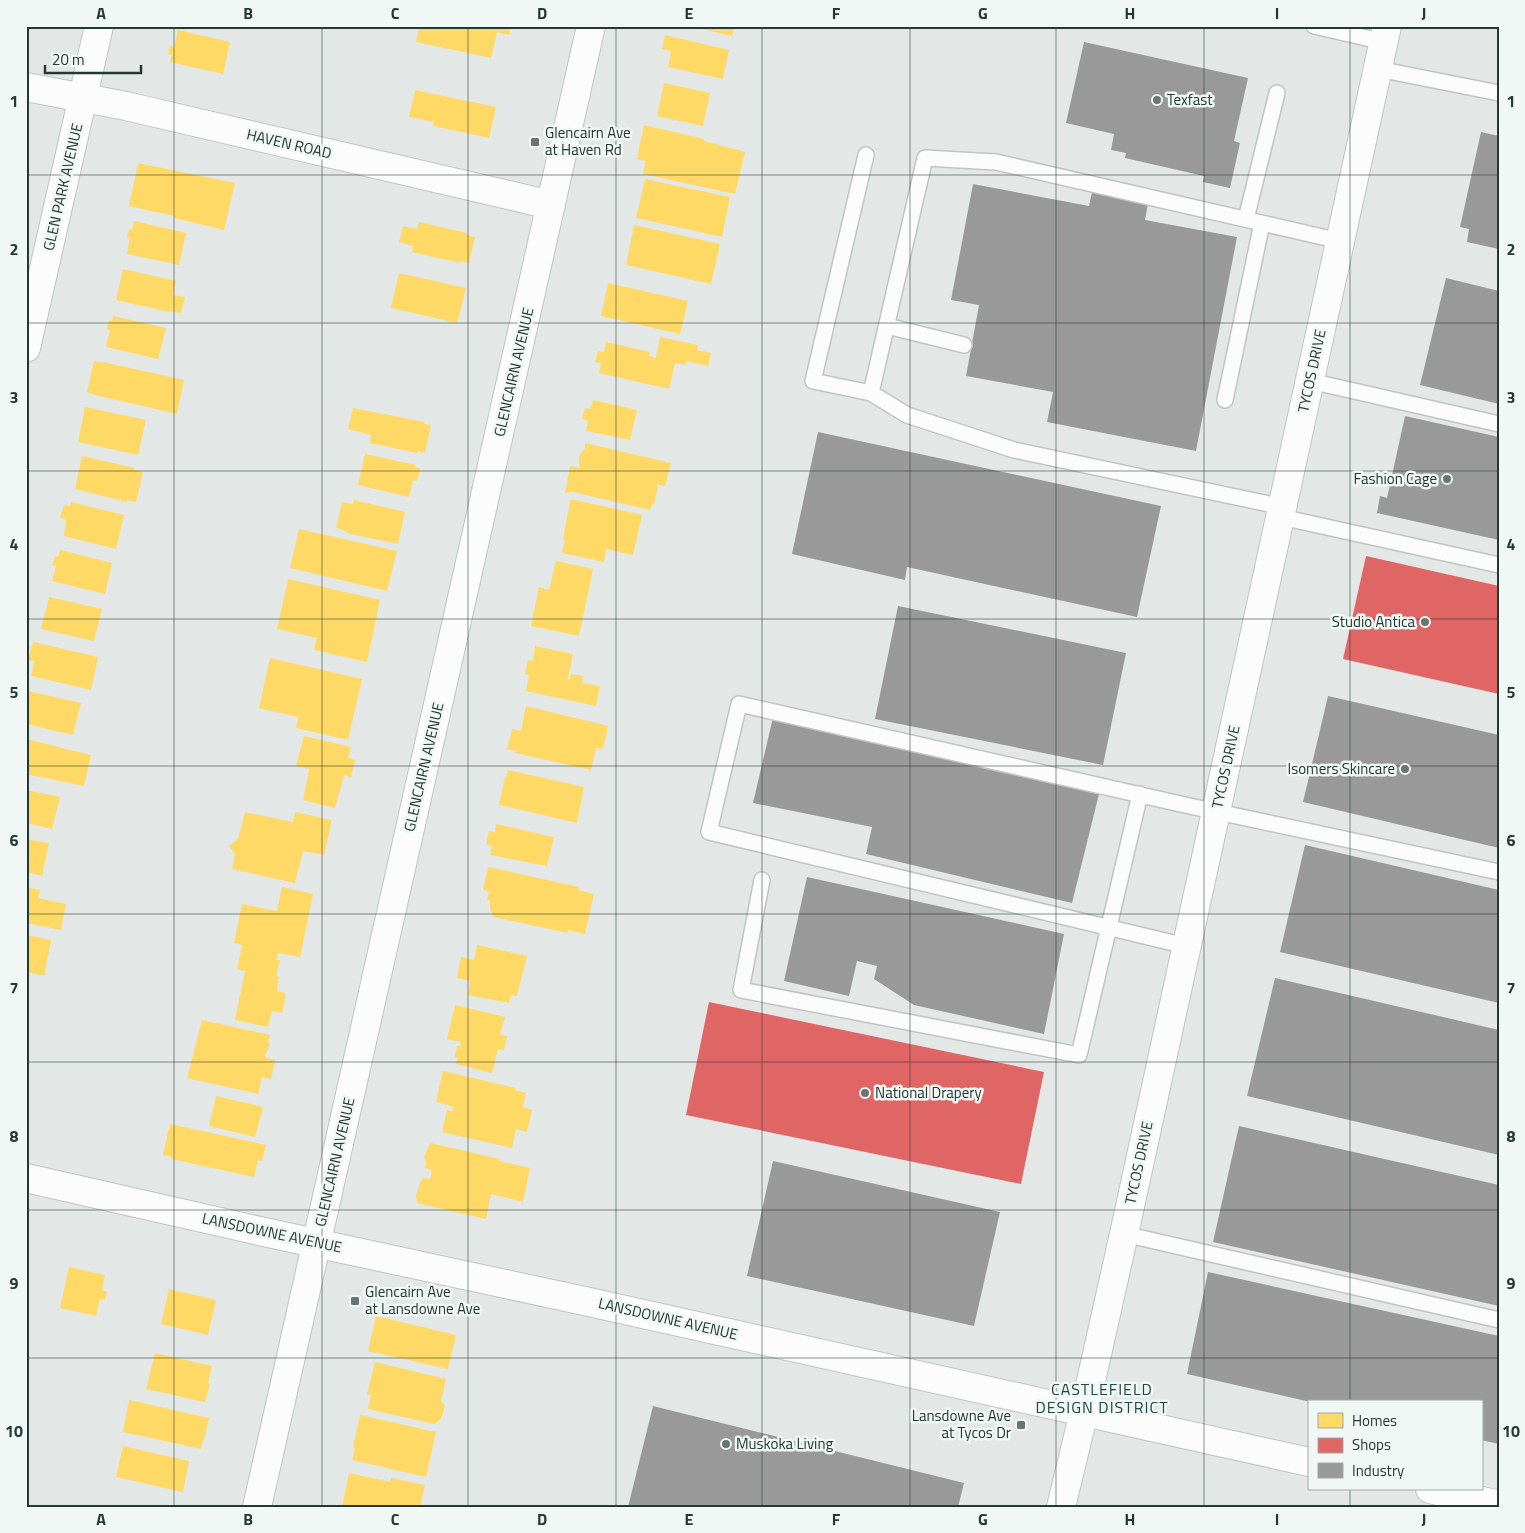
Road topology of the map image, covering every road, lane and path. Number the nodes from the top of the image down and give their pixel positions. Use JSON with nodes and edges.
{"nodes":[{"id":1,"x":99,"y":26,"type":"edge"},
{"id":2,"x":591,"y":26,"type":"edge"},
{"id":3,"x":1314,"y":26,"type":"edge"},
{"id":4,"x":1386,"y":34,"type":"edge"},
{"id":5,"x":1378,"y":69,"type":"junction"},
{"id":6,"x":26,"y":87,"type":"edge"},
{"id":7,"x":1277,"y":93,"type":"dead end"},
{"id":8,"x":1499,"y":93,"type":"edge"},
{"id":9,"x":84,"y":97,"type":"junction"},
{"id":10,"x":866,"y":155,"type":"dead end"},
{"id":11,"x":551,"y":205,"type":"junction"},
{"id":12,"x":1246,"y":219,"type":"junction"},
{"id":13,"x":1262,"y":223,"type":"junction"},
{"id":14,"x":1340,"y":241,"type":"junction"},
{"id":15,"x":887,"y":326,"type":"junction"},
{"id":16,"x":964,"y":345,"type":"dead end"},
{"id":17,"x":26,"y":348,"type":"edge"},
{"id":18,"x":1310,"y":381,"type":"junction"},
{"id":19,"x":872,"y":393,"type":"junction"},
{"id":20,"x":1225,"y":400,"type":"dead end"},
{"id":21,"x":1499,"y":424,"type":"edge"},
{"id":22,"x":1282,"y":512,"type":"junction"},
{"id":23,"x":1499,"y":565,"type":"edge"},
{"id":24,"x":1140,"y":794,"type":"junction"},
{"id":25,"x":1216,"y":812,"type":"junction"},
{"id":26,"x":1499,"y":872,"type":"edge"},
{"id":27,"x":762,"y":880,"type":"dead end"},
{"id":28,"x":1109,"y":927,"type":"junction"},
{"id":29,"x":1186,"y":946,"type":"junction"},
{"id":30,"x":26,"y":1178,"type":"edge"},
{"id":31,"x":1124,"y":1234,"type":"junction"},
{"id":32,"x":317,"y":1244,"type":"junction"},
{"id":33,"x":1499,"y":1320,"type":"edge"},
{"id":34,"x":1084,"y":1412,"type":"junction"},
{"id":35,"x":1308,"y":1462,"type":"edge"},
{"id":36,"x":1435,"y":1490,"type":"edge"},
{"id":37,"x":1499,"y":1504,"type":"edge"},
{"id":38,"x":257,"y":1507,"type":"edge"},
{"id":39,"x":1061,"y":1507,"type":"edge"}],
"edges":[{"from":1,"to":9,"type":"street","name":"GLEN PARK AVENUE"},
{"from":2,"to":11,"type":"street","name":"GLENCAIRN AVENUE"},
{"from":3,"to":4,"type":"lane"},
{"from":4,"to":5,"type":"street","name":"TYCOS DRIVE"},
{"from":5,"to":8,"type":"lane"},
{"from":5,"to":14,"type":"street","name":"TYCOS DRIVE"},
{"from":6,"to":9,"type":"street","name":"HAVEN ROAD"},
{"from":7,"to":12,"type":"lane"},
{"from":9,"to":11,"type":"street","name":"HAVEN ROAD"},
{"from":9,"to":17,"type":"street","name":"GLEN PARK AVENUE"},
{"from":10,"to":19,"type":"lane"},
{"from":11,"to":32,"type":"street","name":"GLENCAIRN AVENUE"},
{"from":12,"to":13,"type":"lane"},
{"from":12,"to":15,"type":"lane"},
{"from":13,"to":14,"type":"lane"},
{"from":13,"to":20,"type":"lane"},
{"from":14,"to":18,"type":"street","name":"TYCOS DRIVE"},
{"from":15,"to":16,"type":"lane"},
{"from":15,"to":19,"type":"lane"},
{"from":18,"to":21,"type":"lane"},
{"from":18,"to":22,"type":"street","name":"TYCOS DRIVE"},
{"from":19,"to":22,"type":"lane"},
{"from":22,"to":23,"type":"lane"},
{"from":22,"to":25,"type":"street","name":"TYCOS DRIVE"},
{"from":24,"to":25,"type":"lane"},
{"from":24,"to":28,"type":"lane"},
{"from":24,"to":28,"type":"lane"},
{"from":25,"to":26,"type":"lane"},
{"from":25,"to":29,"type":"street","name":"TYCOS DRIVE"},
{"from":27,"to":28,"type":"lane"},
{"from":28,"to":29,"type":"lane"},
{"from":29,"to":31,"type":"street","name":"TYCOS DRIVE"},
{"from":30,"to":32,"type":"street","name":"LANSDOWNE AVENUE"},
{"from":31,"to":33,"type":"lane"},
{"from":31,"to":34,"type":"street","name":"TYCOS DRIVE"},
{"from":32,"to":34,"type":"street","name":"LANSDOWNE AVENUE"},
{"from":32,"to":38,"type":"street","name":"GLENCAIRN AVENUE"},
{"from":34,"to":35,"type":"street","name":"LANSDOWNE AVENUE"},
{"from":34,"to":39,"type":"street","name":"TYCOS DRIVE"},
{"from":36,"to":37,"type":"street"}]}
